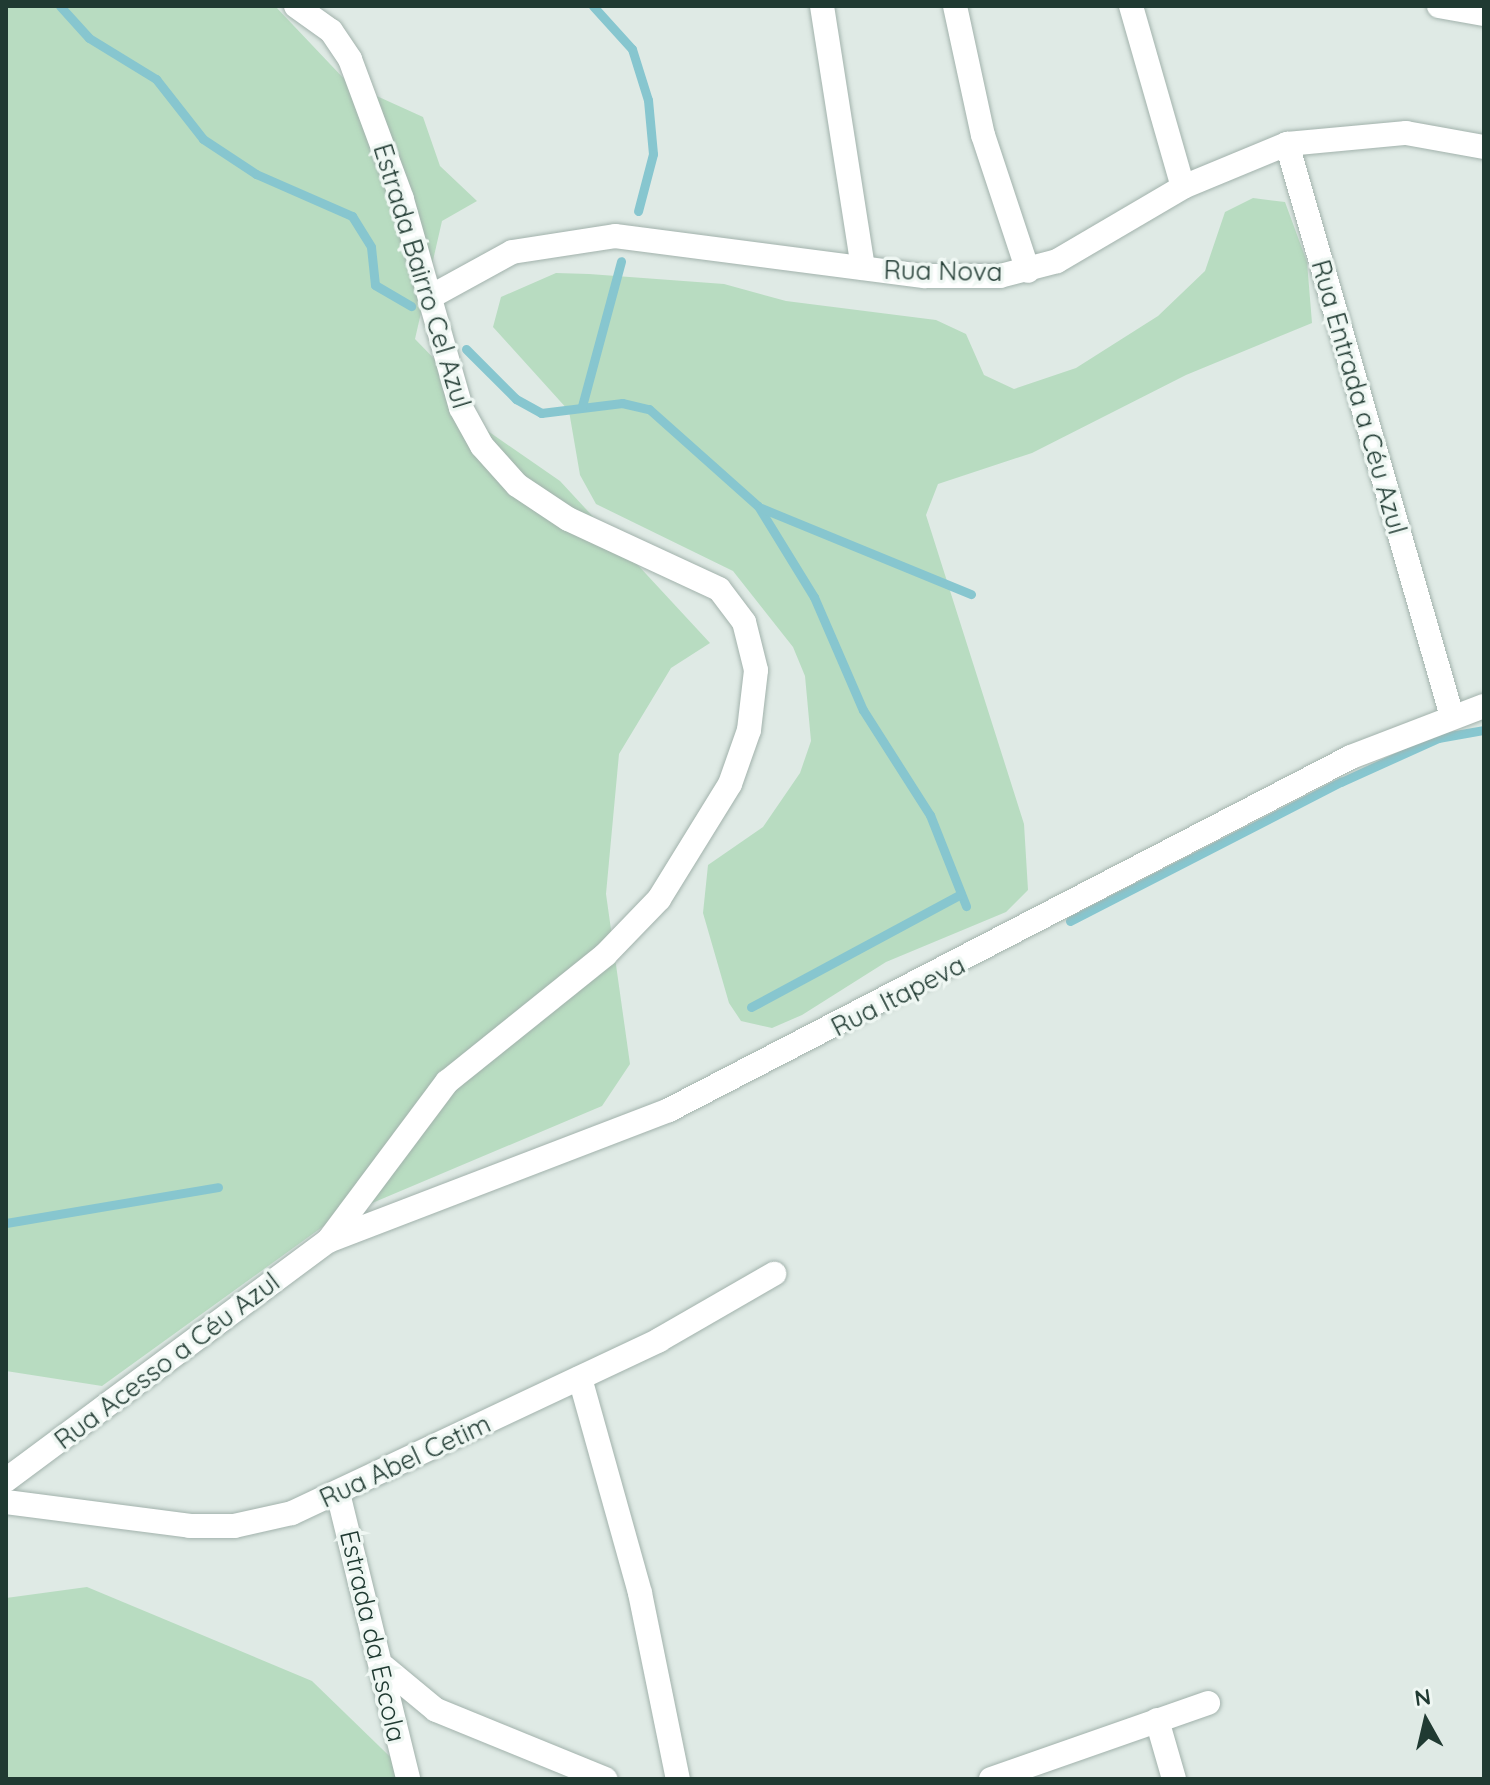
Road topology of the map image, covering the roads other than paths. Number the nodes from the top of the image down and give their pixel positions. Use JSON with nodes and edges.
{"nodes":[{"id":1,"x":296,"y":6,"type":"edge"},
{"id":2,"x":822,"y":6,"type":"edge"},
{"id":3,"x":955,"y":6,"type":"edge"},
{"id":4,"x":1131,"y":6,"type":"edge"},
{"id":5,"x":1439,"y":6,"type":"edge"},
{"id":6,"x":1484,"y":14,"type":"edge"},
{"id":7,"x":1287,"y":144,"type":"junction"},
{"id":8,"x":1484,"y":147,"type":"edge"},
{"id":9,"x":1183,"y":187,"type":"junction"},
{"id":10,"x":863,"y":268,"type":"junction"},
{"id":11,"x":1028,"y":271,"type":"junction"},
{"id":12,"x":432,"y":296,"type":"junction"},
{"id":13,"x":1484,"y":706,"type":"edge"},
{"id":14,"x":1451,"y":713,"type":"junction"},
{"id":15,"x":328,"y":1241,"type":"junction"},
{"id":16,"x":774,"y":1274,"type":"dead end"},
{"id":17,"x":580,"y":1378,"type":"junction"},
{"id":18,"x":6,"y":1480,"type":"edge"},
{"id":19,"x":338,"y":1493,"type":"junction"},
{"id":20,"x":6,"y":1502,"type":"edge"},
{"id":21,"x":384,"y":1667,"type":"junction"},
{"id":22,"x":1208,"y":1703,"type":"dead end"},
{"id":23,"x":1157,"y":1720,"type":"junction"},
{"id":24,"x":408,"y":1779,"type":"edge"},
{"id":25,"x":605,"y":1779,"type":"edge"},
{"id":26,"x":678,"y":1779,"type":"edge"},
{"id":27,"x":991,"y":1779,"type":"edge"},
{"id":28,"x":1174,"y":1779,"type":"edge"}],
"edges":[{"from":1,"to":12,"type":"street","name":"Estrada Bairro Cel Azul"},
{"from":2,"to":10,"type":"street"},
{"from":3,"to":11,"type":"street"},
{"from":4,"to":9,"type":"street"},
{"from":5,"to":6,"type":"street"},
{"from":7,"to":8,"type":"street","name":"Rua Nova"},
{"from":7,"to":9,"type":"street","name":"Rua Nova"},
{"from":7,"to":14,"type":"street","name":"Rua Entrada a Céu Azul"},
{"from":9,"to":11,"type":"street","name":"Rua Nova"},
{"from":10,"to":11,"type":"street","name":"Rua Nova"},
{"from":10,"to":12,"type":"street","name":"Rua Nova"},
{"from":12,"to":15,"type":"street","name":"Estrada Bairro Cel Azul"},
{"from":13,"to":14,"type":"street","name":"Rua Itapeva"},
{"from":14,"to":15,"type":"street","name":"Rua Itapeva"},
{"from":15,"to":18,"type":"street","name":"Rua Acesso a Céu Azul"},
{"from":16,"to":17,"type":"street","name":"Rua Abel Cetim"},
{"from":17,"to":19,"type":"street","name":"Rua Abel Cetim"},
{"from":17,"to":26,"type":"street"},
{"from":19,"to":20,"type":"street","name":"Rua Abel Cetim"},
{"from":19,"to":21,"type":"street","name":"Estrada da Escola"},
{"from":21,"to":24,"type":"street","name":"Estrada da Escola"},
{"from":21,"to":25,"type":"street"},
{"from":22,"to":23,"type":"street"},
{"from":23,"to":27,"type":"street"},
{"from":23,"to":28,"type":"street"}]}
